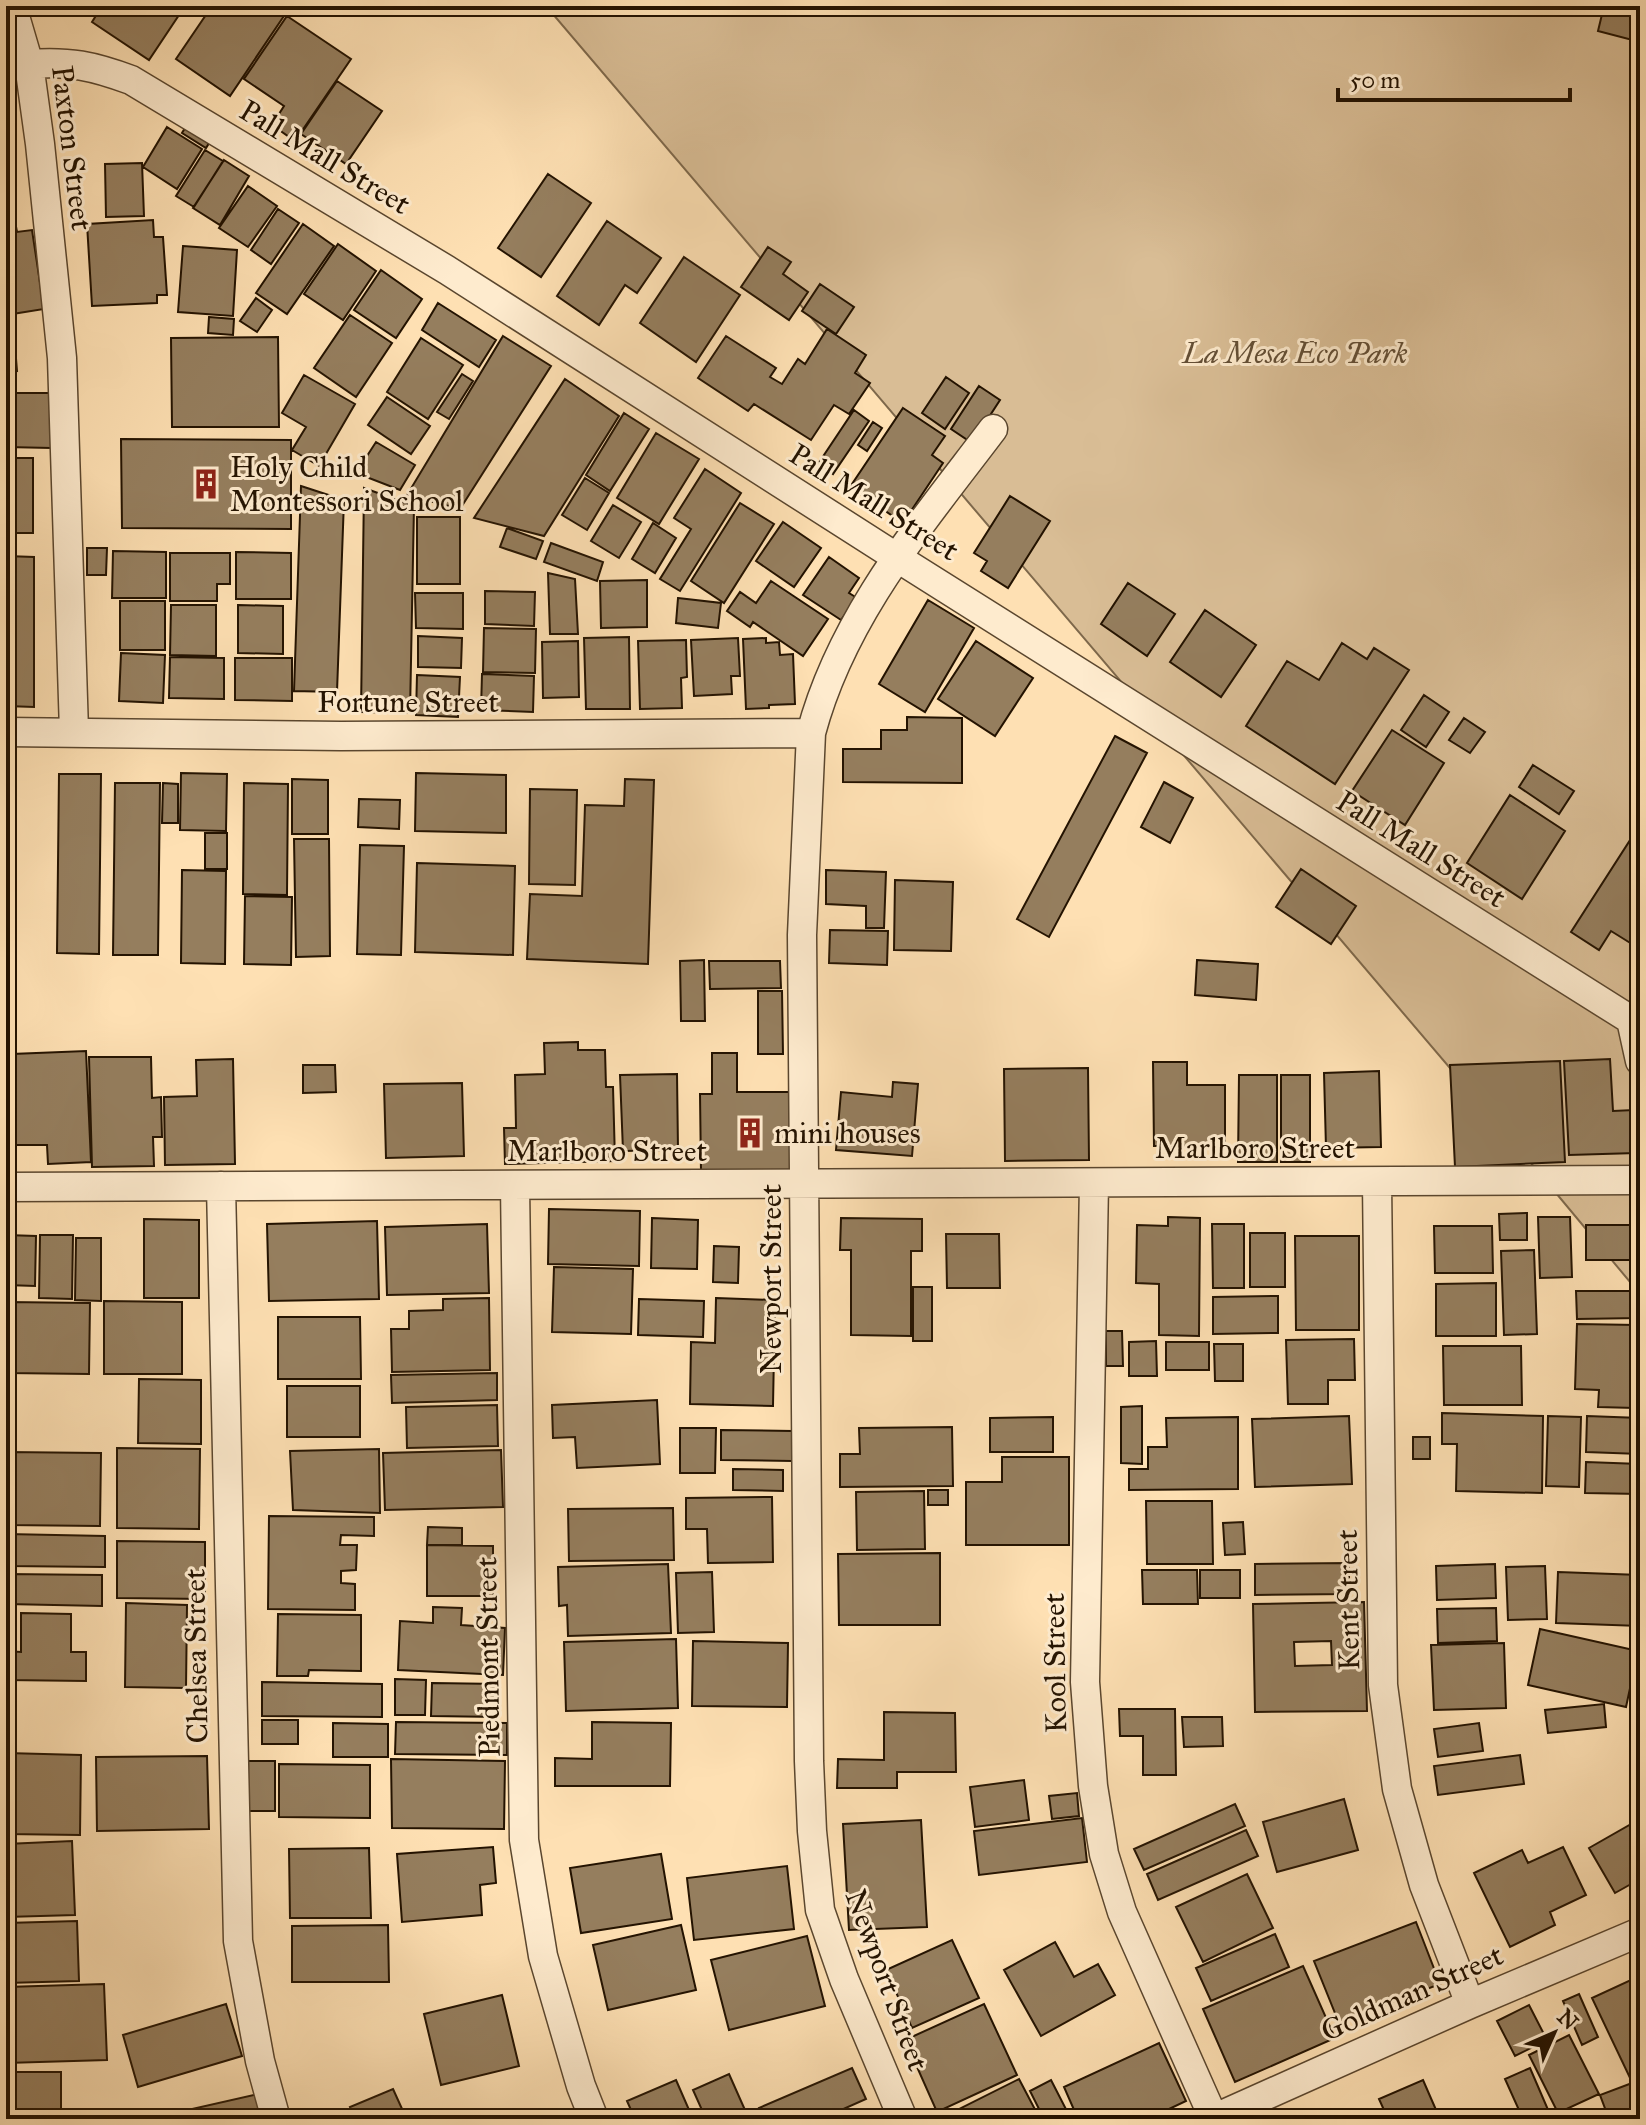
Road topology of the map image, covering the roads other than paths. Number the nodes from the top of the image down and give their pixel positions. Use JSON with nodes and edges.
{"nodes":[{"id":1,"x":12,"y":6,"type":"edge"},
{"id":2,"x":29,"y":64,"type":"junction"},
{"id":3,"x":993,"y":429,"type":"dead end"},
{"id":4,"x":896,"y":557,"type":"junction"},
{"id":5,"x":74,"y":731,"type":"junction"},
{"id":6,"x":6,"y":732,"type":"edge"},
{"id":7,"x":811,"y":733,"type":"junction"},
{"id":8,"x":1640,"y":1061,"type":"edge"},
{"id":9,"x":1640,"y":1180,"type":"edge"},
{"id":10,"x":1377,"y":1182,"type":"junction"},
{"id":11,"x":1094,"y":1183,"type":"junction"},
{"id":12,"x":805,"y":1184,"type":"junction"},
{"id":13,"x":515,"y":1185,"type":"junction"},
{"id":14,"x":221,"y":1186,"type":"junction"},
{"id":15,"x":6,"y":1187,"type":"edge"},
{"id":16,"x":1640,"y":1932,"type":"edge"},
{"id":17,"x":1470,"y":2004,"type":"junction"},
{"id":18,"x":276,"y":2119,"type":"edge"},
{"id":19,"x":594,"y":2119,"type":"edge"},
{"id":20,"x":903,"y":2119,"type":"edge"},
{"id":21,"x":1214,"y":2119,"type":"edge"}],
"edges":[{"from":1,"to":2,"type":"street","name":"Paxton Street"},
{"from":2,"to":4,"type":"street","name":"Pall Mall Street"},
{"from":2,"to":5,"type":"street","name":"Paxton Street"},
{"from":3,"to":4,"type":"street","name":"Newport Street"},
{"from":4,"to":7,"type":"street","name":"Newport Street"},
{"from":4,"to":8,"type":"street","name":"Pall Mall Street"},
{"from":5,"to":6,"type":"street","name":"Fortune Street"},
{"from":5,"to":7,"type":"street","name":"Fortune Street"},
{"from":7,"to":12,"type":"street","name":"Newport Street"},
{"from":9,"to":10,"type":"street","name":"Marlboro Street"},
{"from":10,"to":11,"type":"street","name":"Marlboro Street"},
{"from":10,"to":17,"type":"street","name":"Kent Street"},
{"from":11,"to":12,"type":"street","name":"Marlboro Street"},
{"from":11,"to":21,"type":"street","name":"Kool Street"},
{"from":12,"to":13,"type":"street","name":"Marlboro Street"},
{"from":12,"to":20,"type":"street","name":"Newport Street"},
{"from":13,"to":14,"type":"street","name":"Marlboro Street"},
{"from":13,"to":19,"type":"street","name":"Piedmont Street"},
{"from":14,"to":15,"type":"street","name":"Marlboro Street"},
{"from":14,"to":18,"type":"street","name":"Chelsea Street"},
{"from":16,"to":17,"type":"street","name":"Goldman Street"},
{"from":17,"to":21,"type":"street","name":"Goldman Street"}]}
